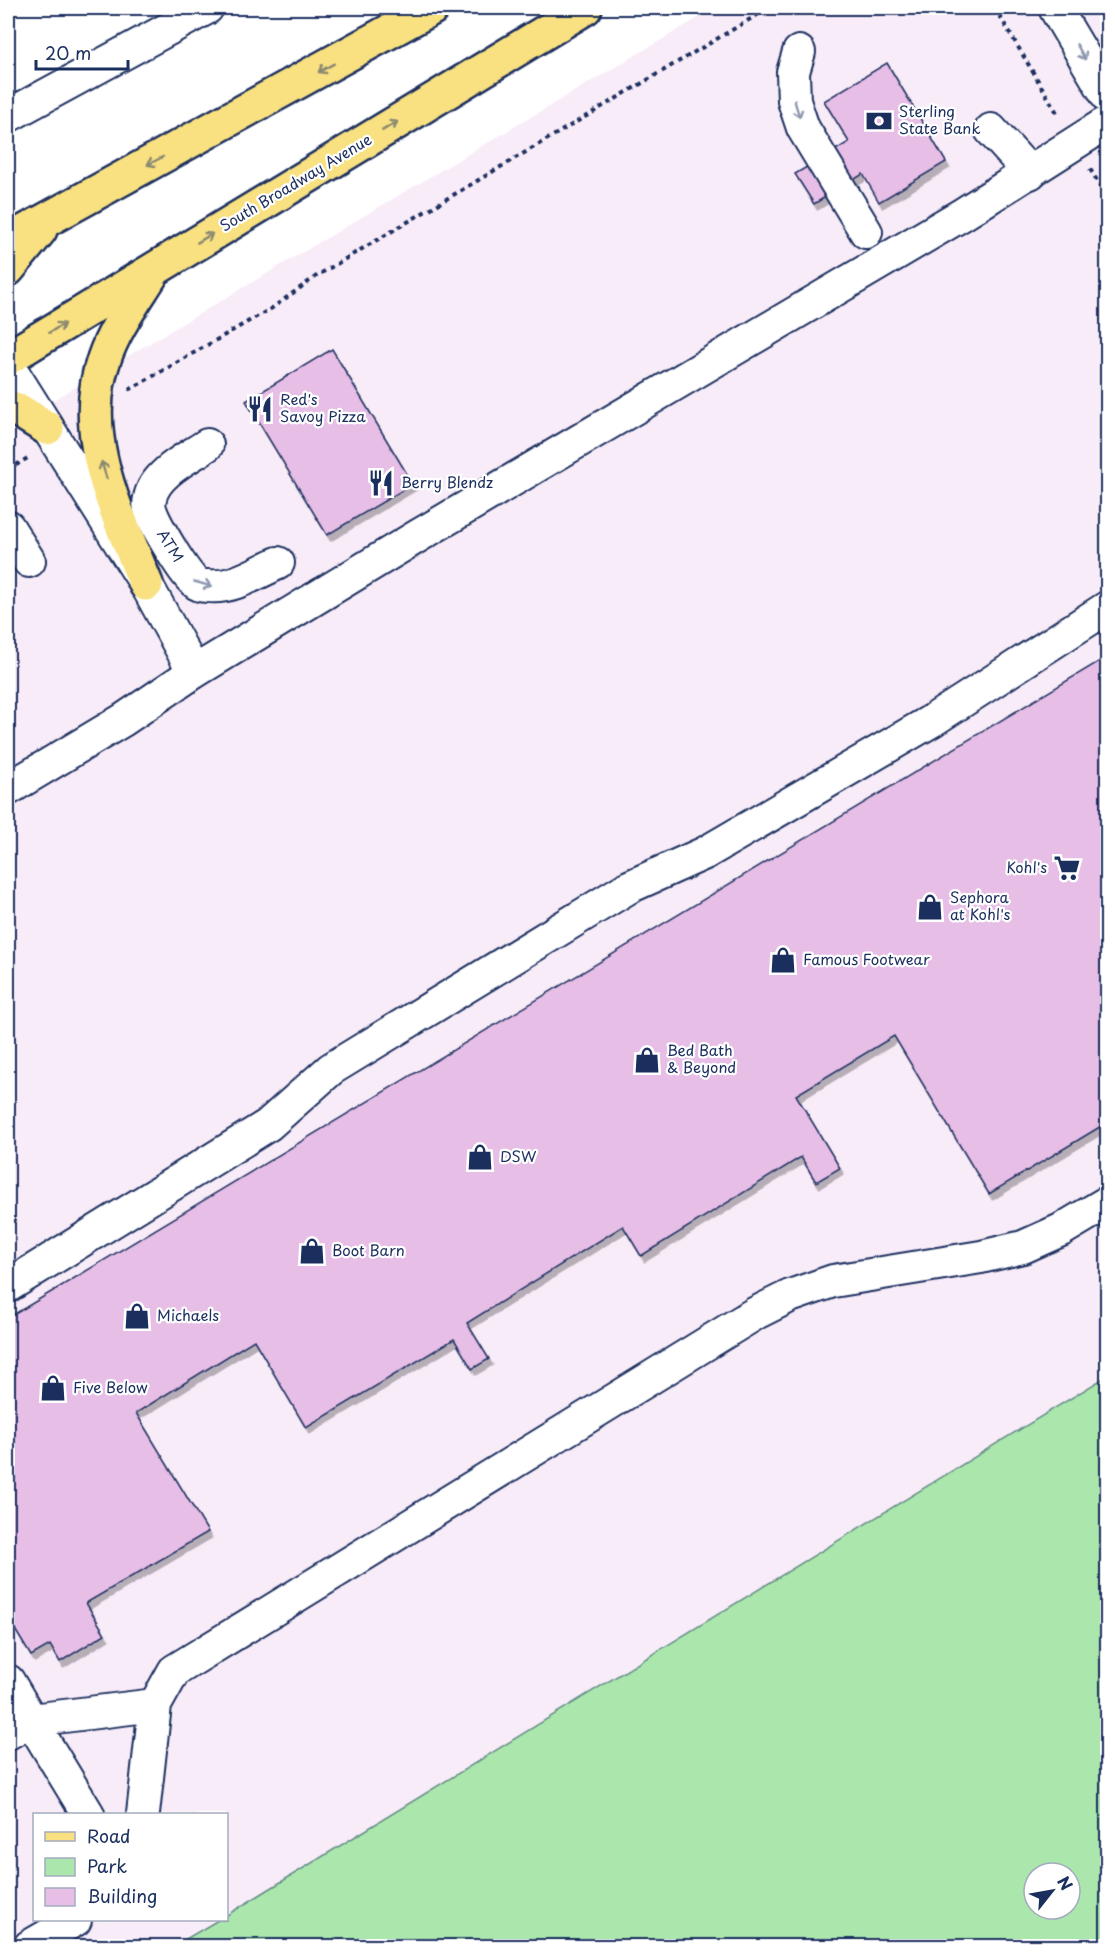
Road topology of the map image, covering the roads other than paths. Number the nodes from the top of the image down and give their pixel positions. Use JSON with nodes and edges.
{"nodes":[{"id":1,"x":207,"y":8,"type":"edge"},
{"id":2,"x":432,"y":8,"type":"edge"},
{"id":3,"x":585,"y":8,"type":"edge"},
{"id":4,"x":1055,"y":8,"type":"edge"},
{"id":5,"x":799,"y":52,"type":"dead end"},
{"id":6,"x":1107,"y":97,"type":"edge"},
{"id":7,"x":8,"y":116,"type":"edge"},
{"id":8,"x":1107,"y":122,"type":"edge"},
{"id":9,"x":991,"y":130,"type":"dead end"},
{"id":10,"x":1029,"y":173,"type":"junction"},
{"id":11,"x":51,"y":217,"type":"junction"},
{"id":12,"x":866,"y":232,"type":"dead end"},
{"id":13,"x":8,"y":242,"type":"edge"},
{"id":14,"x":155,"y":268,"type":"junction"},
{"id":15,"x":8,"y":269,"type":"edge"},
{"id":16,"x":8,"y":358,"type":"edge"},
{"id":17,"x":8,"y":365,"type":"edge"},
{"id":18,"x":8,"y":407,"type":"edge"},
{"id":19,"x":47,"y":428,"type":"junction"},
{"id":20,"x":207,"y":445,"type":"dead end"},
{"id":21,"x":8,"y":527,"type":"edge"},
{"id":22,"x":29,"y":561,"type":"dead end"},
{"id":23,"x":278,"y":564,"type":"dead end"},
{"id":24,"x":146,"y":584,"type":"junction"},
{"id":25,"x":1107,"y":607,"type":"edge"},
{"id":26,"x":194,"y":672,"type":"junction"},
{"id":27,"x":8,"y":789,"type":"edge"},
{"id":28,"x":1107,"y":1202,"type":"edge"},
{"id":29,"x":8,"y":1286,"type":"edge"},
{"id":30,"x":8,"y":1681,"type":"edge"},
{"id":31,"x":155,"y":1705,"type":"junction"},
{"id":32,"x":19,"y":1726,"type":"edge"},
{"id":33,"x":86,"y":1813,"type":"edge"},
{"id":34,"x":143,"y":1813,"type":"edge"},
{"id":35,"x":73,"y":1921,"type":"edge"},
{"id":36,"x":30,"y":1947,"type":"edge"}],
"edges":[{"from":1,"to":7,"type":"street"},
{"from":2,"to":11,"type":"main road","one_way":true},
{"from":14,"to":3,"type":"main road","name":"South Broadway Avenue","one_way":true},
{"from":4,"to":6,"type":"street","one_way":true},
{"from":5,"to":12,"type":"street","one_way":true},
{"from":8,"to":10,"type":"street"},
{"from":9,"to":10,"type":"street"},
{"from":10,"to":26,"type":"street"},
{"from":11,"to":13,"type":"main road"},
{"from":11,"to":15,"type":"main road"},
{"from":16,"to":14,"type":"main road","name":"South Broadway Avenue","one_way":true},
{"from":24,"to":14,"type":"main road","one_way":true},
{"from":17,"to":19,"type":"street"},
{"from":18,"to":19,"type":"main road"},
{"from":19,"to":24,"type":"street"},
{"from":20,"to":23,"type":"street","name":"ATM","one_way":true},
{"from":21,"to":22,"type":"street"},
{"from":24,"to":26,"type":"street"},
{"from":25,"to":29,"type":"street"},
{"from":26,"to":27,"type":"street"},
{"from":28,"to":31,"type":"street"},
{"from":30,"to":32,"type":"street"},
{"from":31,"to":32,"type":"street"},
{"from":31,"to":34,"type":"street"},
{"from":32,"to":33,"type":"street"},
{"from":35,"to":36,"type":"street"}]}
